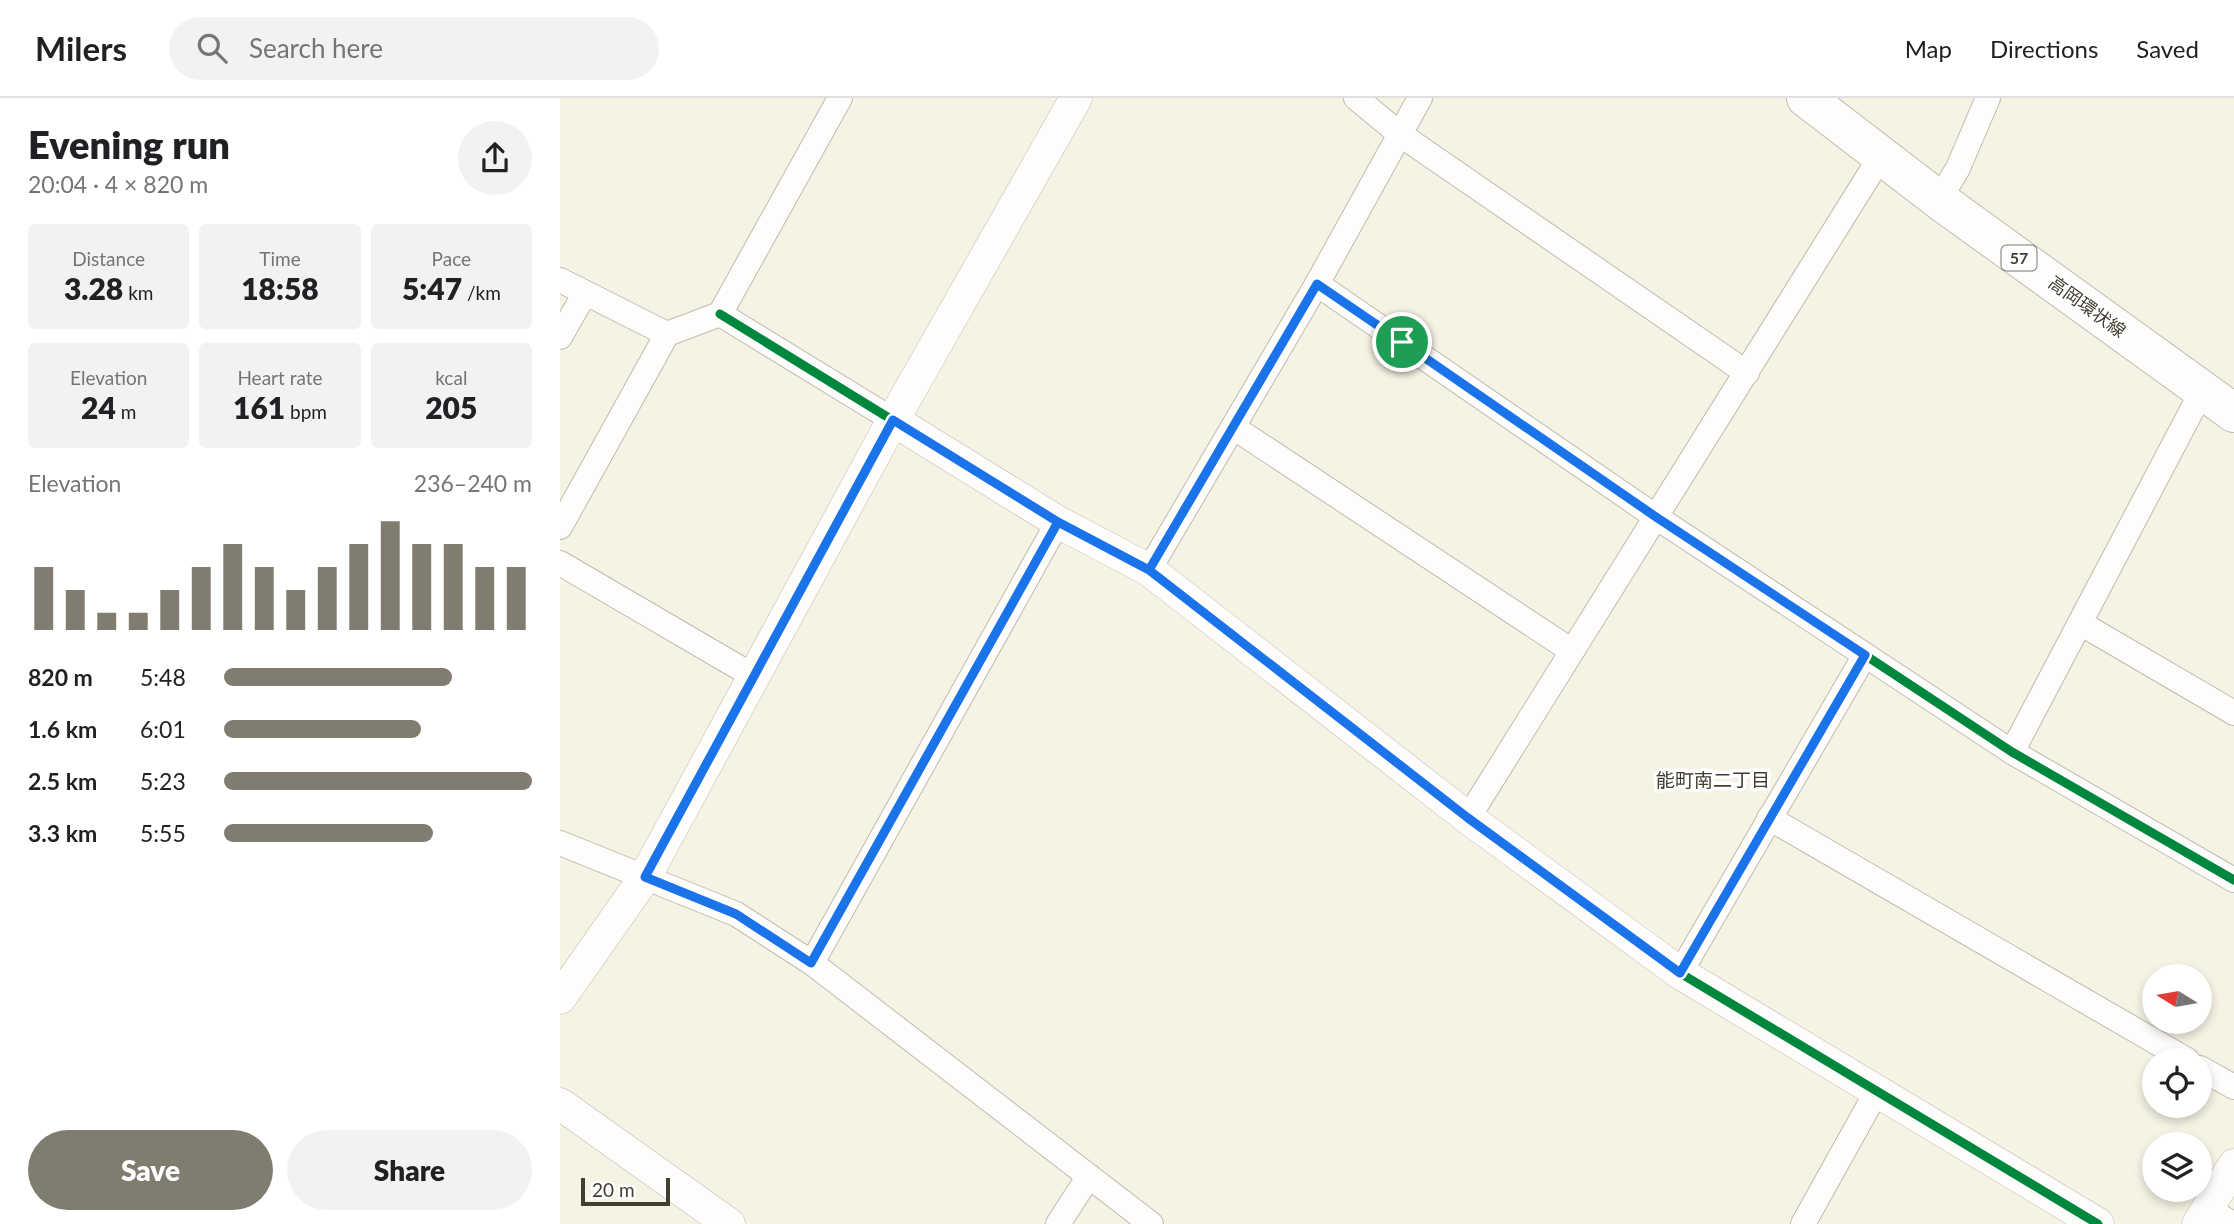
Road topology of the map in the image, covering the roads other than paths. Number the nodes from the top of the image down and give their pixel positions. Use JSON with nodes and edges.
{"nodes":[{"id":1,"x":840,"y":98,"type":"edge"},
{"id":2,"x":1076,"y":98,"type":"edge"},
{"id":3,"x":1356,"y":98,"type":"edge"},
{"id":4,"x":1420,"y":98,"type":"edge"},
{"id":5,"x":1807,"y":98,"type":"edge"},
{"id":6,"x":1988,"y":98,"type":"edge"},
{"id":7,"x":1401,"y":135,"type":"junction"},
{"id":8,"x":1881,"y":156,"type":"junction"},
{"id":9,"x":1939,"y":200,"type":"junction"},
{"id":10,"x":560,"y":280,"type":"edge"},
{"id":11,"x":1317,"y":284,"type":"junction"},
{"id":12,"x":585,"y":293,"type":"junction"},
{"id":13,"x":720,"y":314,"type":"junction"},
{"id":14,"x":667,"y":334,"type":"junction"},
{"id":15,"x":560,"y":337,"type":"edge"},
{"id":16,"x":1747,"y":373,"type":"junction"},
{"id":17,"x":2202,"y":391,"type":"junction"},
{"id":18,"x":2234,"y":414,"type":"edge"},
{"id":19,"x":893,"y":420,"type":"junction"},
{"id":20,"x":1233,"y":427,"type":"junction"},
{"id":21,"x":1656,"y":517,"type":"junction"},
{"id":22,"x":1058,"y":522,"type":"junction"},
{"id":23,"x":560,"y":527,"type":"edge"},
{"id":24,"x":560,"y":563,"type":"edge"},
{"id":25,"x":1149,"y":570,"type":"junction"},
{"id":26,"x":2080,"y":623,"type":"junction"},
{"id":27,"x":1572,"y":650,"type":"junction"},
{"id":28,"x":1865,"y":655,"type":"junction"},
{"id":29,"x":755,"y":677,"type":"junction"},
{"id":30,"x":2234,"y":713,"type":"edge"},
{"id":31,"x":2012,"y":752,"type":"junction"},
{"id":32,"x":1468,"y":818,"type":"junction"},
{"id":33,"x":1769,"y":818,"type":"junction"},
{"id":34,"x":560,"y":843,"type":"edge"},
{"id":35,"x":645,"y":877,"type":"junction"},
{"id":36,"x":2234,"y":880,"type":"edge"},
{"id":37,"x":811,"y":963,"type":"junction"},
{"id":38,"x":1680,"y":973,"type":"junction"},
{"id":39,"x":560,"y":998,"type":"edge"},
{"id":40,"x":2166,"y":1048,"type":"edge"},
{"id":41,"x":2212,"y":1075,"type":"edge"},
{"id":42,"x":2234,"y":1087,"type":"edge"},
{"id":43,"x":1877,"y":1091,"type":"junction"},
{"id":44,"x":560,"y":1104,"type":"edge"},
{"id":45,"x":2234,"y":1165,"type":"edge"},
{"id":46,"x":1089,"y":1176,"type":"junction"},
{"id":47,"x":2213,"y":1219,"type":"edge"},
{"id":48,"x":729,"y":1224,"type":"edge"},
{"id":49,"x":1058,"y":1224,"type":"edge"},
{"id":50,"x":1151,"y":1224,"type":"edge"},
{"id":51,"x":1803,"y":1224,"type":"edge"},
{"id":52,"x":2098,"y":1224,"type":"edge"}],
"edges":[{"from":1,"to":13,"type":"street"},
{"from":2,"to":19,"type":"street"},
{"from":3,"to":7,"type":"street"},
{"from":4,"to":7,"type":"street"},
{"from":5,"to":8,"type":"main road","name":"高岡環状線","number":"57"},
{"from":6,"to":9,"type":"street"},
{"from":7,"to":11,"type":"street"},
{"from":7,"to":16,"type":"street"},
{"from":8,"to":9,"type":"main road","name":"高岡環状線","number":"57"},
{"from":8,"to":16,"type":"street"},
{"from":9,"to":17,"type":"main road","name":"高岡環状線","number":"57"},
{"from":10,"to":12,"type":"street"},
{"from":11,"to":20,"type":"street"},
{"from":11,"to":21,"type":"street"},
{"from":12,"to":14,"type":"street"},
{"from":12,"to":15,"type":"street"},
{"from":13,"to":14,"type":"street"},
{"from":13,"to":19,"type":"street"},
{"from":14,"to":23,"type":"street"},
{"from":16,"to":21,"type":"street"},
{"from":17,"to":18,"type":"main road","name":"高岡環状線","number":"57"},
{"from":17,"to":26,"type":"street"},
{"from":19,"to":22,"type":"street"},
{"from":19,"to":29,"type":"street"},
{"from":20,"to":25,"type":"street"},
{"from":20,"to":27,"type":"street"},
{"from":21,"to":27,"type":"street"},
{"from":21,"to":28,"type":"street"},
{"from":22,"to":25,"type":"street"},
{"from":22,"to":37,"type":"street"},
{"from":24,"to":29,"type":"street"},
{"from":25,"to":32,"type":"street"},
{"from":26,"to":30,"type":"street"},
{"from":26,"to":31,"type":"street"},
{"from":27,"to":32,"type":"street"},
{"from":28,"to":31,"type":"street"},
{"from":28,"to":33,"type":"street"},
{"from":29,"to":35,"type":"street"},
{"from":31,"to":36,"type":"street"},
{"from":32,"to":38,"type":"street"},
{"from":33,"to":38,"type":"street"},
{"from":33,"to":40,"type":"street"},
{"from":34,"to":35,"type":"street"},
{"from":35,"to":37,"type":"street"},
{"from":35,"to":39,"type":"street"},
{"from":37,"to":46,"type":"street"},
{"from":38,"to":43,"type":"street"},
{"from":41,"to":42,"type":"street"},
{"from":43,"to":51,"type":"street"},
{"from":43,"to":52,"type":"street"},
{"from":44,"to":48,"type":"street"},
{"from":45,"to":47,"type":"street"},
{"from":46,"to":49,"type":"street"},
{"from":46,"to":50,"type":"street"}]}
